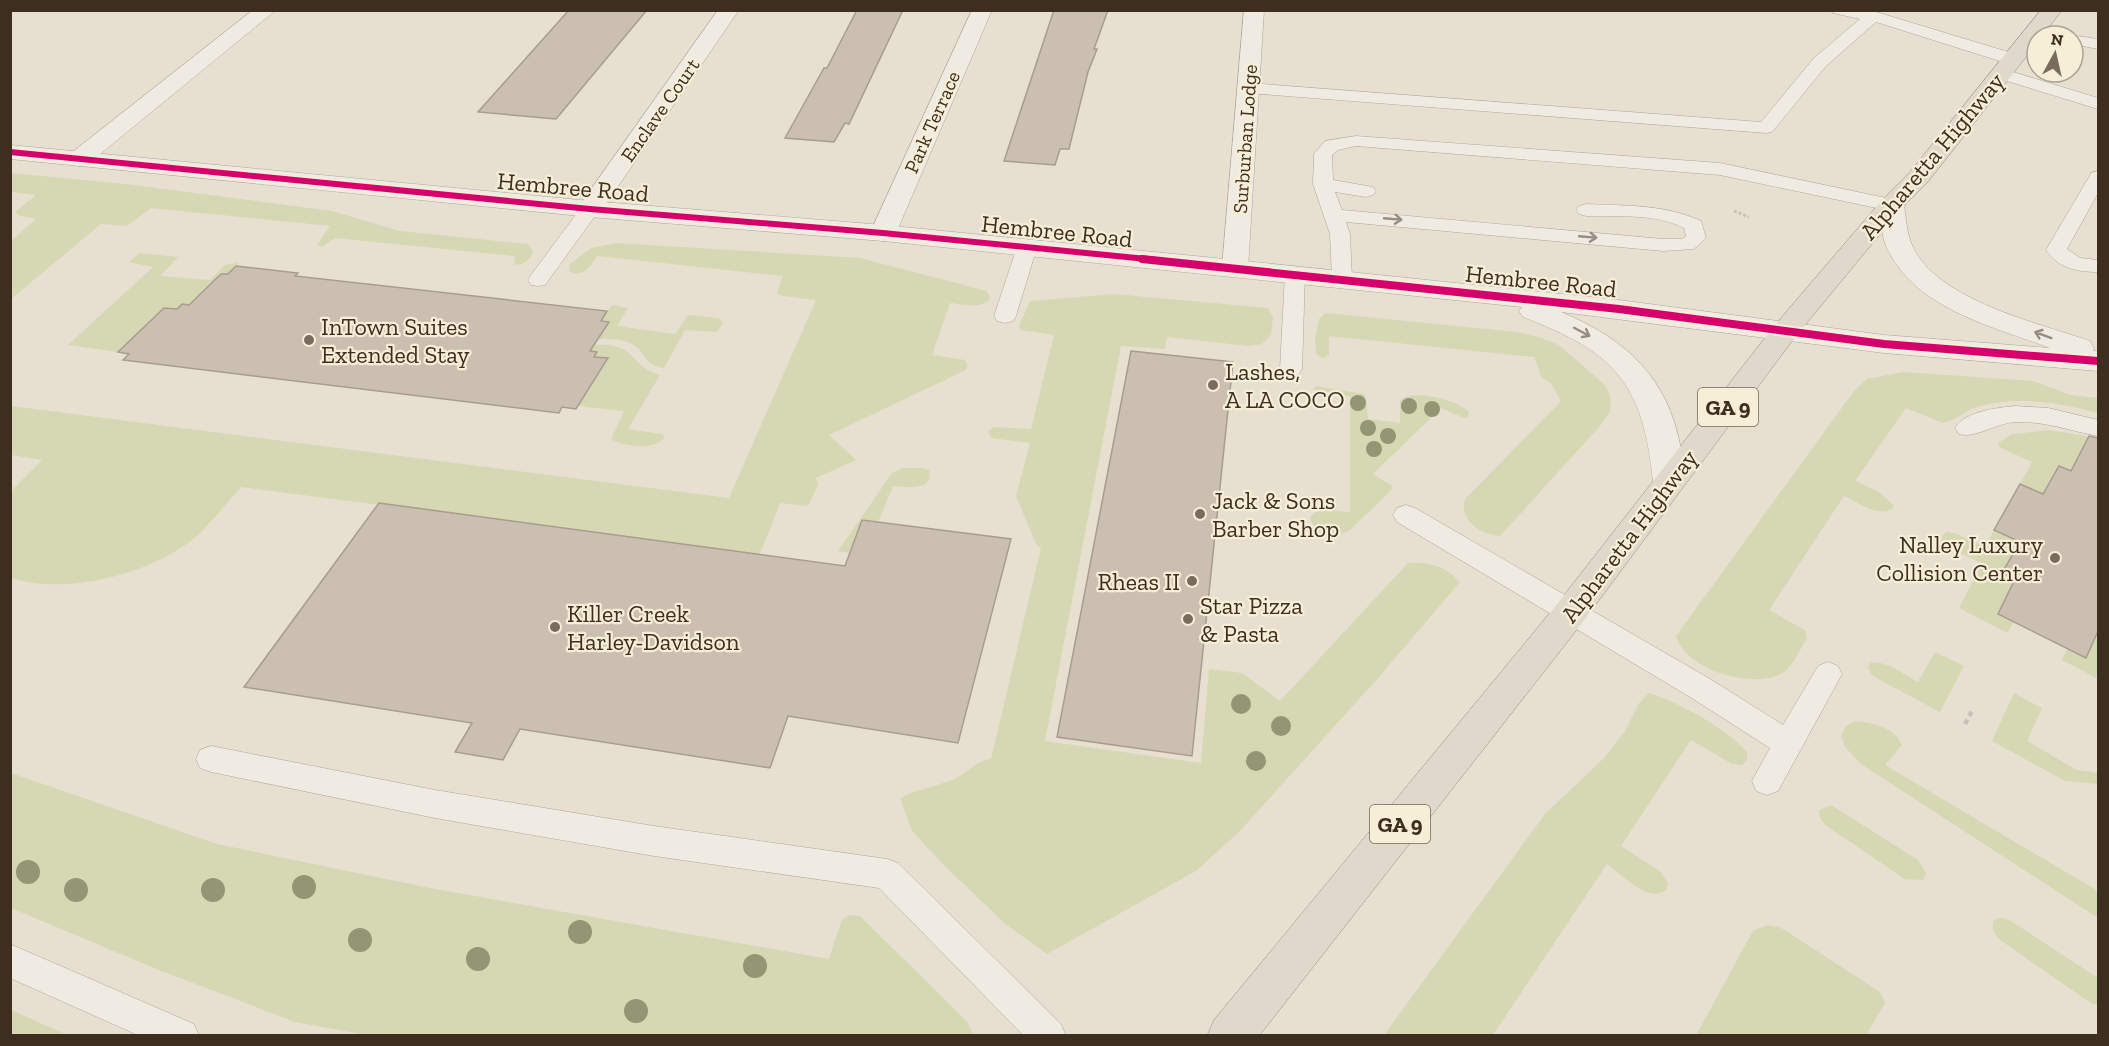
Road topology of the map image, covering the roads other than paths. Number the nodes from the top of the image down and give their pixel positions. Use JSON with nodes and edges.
{"nodes":[{"id":1,"x":266,"y":10,"type":"edge"},
{"id":2,"x":729,"y":10,"type":"edge"},
{"id":3,"x":982,"y":10,"type":"edge"},
{"id":4,"x":1254,"y":10,"type":"edge"},
{"id":5,"x":1839,"y":10,"type":"edge"},
{"id":6,"x":2052,"y":10,"type":"edge"},
{"id":7,"x":1873,"y":16,"type":"junction"},
{"id":8,"x":2041,"y":24,"type":"edge"},
{"id":9,"x":2025,"y":43,"type":"edge"},
{"id":10,"x":2006,"y":66,"type":"junction"},
{"id":11,"x":1248,"y":88,"type":"junction"},
{"id":12,"x":2098,"y":104,"type":"edge"},
{"id":13,"x":10,"y":152,"type":"edge"},
{"id":14,"x":79,"y":159,"type":"junction"},
{"id":15,"x":1323,"y":184,"type":"junction"},
{"id":16,"x":2096,"y":187,"type":"edge"},
{"id":17,"x":1366,"y":191,"type":"dead end"},
{"id":18,"x":1891,"y":206,"type":"junction"},
{"id":19,"x":590,"y":209,"type":"junction"},
{"id":20,"x":1586,"y":210,"type":"dead end"},
{"id":21,"x":2078,"y":212,"type":"junction"},
{"id":22,"x":1335,"y":215,"type":"junction"},
{"id":23,"x":2098,"y":220,"type":"edge"},
{"id":24,"x":883,"y":233,"type":"junction"},
{"id":25,"x":1027,"y":247,"type":"junction"},
{"id":26,"x":2098,"y":266,"type":"edge"},
{"id":27,"x":1235,"y":268,"type":"junction"},
{"id":28,"x":1295,"y":274,"type":"junction"},
{"id":29,"x":1342,"y":279,"type":"junction"},
{"id":30,"x":538,"y":280,"type":"dead end"},
{"id":31,"x":1467,"y":293,"type":"junction"},
{"id":32,"x":1005,"y":316,"type":"dead end"},
{"id":33,"x":1785,"y":331,"type":"junction"},
{"id":34,"x":2098,"y":354,"type":"edge"},
{"id":35,"x":2098,"y":361,"type":"edge"},
{"id":36,"x":1291,"y":369,"type":"dead end"},
{"id":37,"x":1967,"y":428,"type":"dead end"},
{"id":38,"x":2098,"y":428,"type":"edge"},
{"id":39,"x":1670,"y":481,"type":"junction"},
{"id":40,"x":1406,"y":515,"type":"dead end"},
{"id":41,"x":1570,"y":613,"type":"junction"},
{"id":42,"x":1828,"y":674,"type":"dead end"},
{"id":43,"x":1789,"y":745,"type":"junction"},
{"id":44,"x":211,"y":759,"type":"dead end"},
{"id":45,"x":1767,"y":781,"type":"dead end"},
{"id":46,"x":10,"y":961,"type":"edge"},
{"id":47,"x":182,"y":1035,"type":"edge"},
{"id":48,"x":1049,"y":1035,"type":"edge"},
{"id":49,"x":1230,"y":1035,"type":"edge"}],
"edges":[{"from":1,"to":14,"type":"street"},
{"from":2,"to":19,"type":"street","name":"Enclave Court"},
{"from":3,"to":24,"type":"street","name":"Park Terrace"},
{"from":4,"to":11,"type":"street","name":"Surburban Lodge"},
{"from":5,"to":7,"type":"lane"},
{"from":6,"to":8,"type":"highway","name":"Alpharetta Highway","number":"GA 9"},
{"from":7,"to":10,"type":"lane"},
{"from":7,"to":11,"type":"lane"},
{"from":9,"to":10,"type":"highway","name":"Alpharetta Highway","number":"GA 9"},
{"from":10,"to":12,"type":"lane"},
{"from":10,"to":18,"type":"highway","name":"Alpharetta Highway","number":"GA 9"},
{"from":11,"to":27,"type":"street","name":"Surburban Lodge"},
{"from":13,"to":14,"type":"street","name":"Hembree Road"},
{"from":14,"to":19,"type":"street","name":"Hembree Road"},
{"from":15,"to":17,"type":"lane"},
{"from":15,"to":18,"type":"lane"},
{"from":15,"to":22,"type":"lane"},
{"from":16,"to":21,"type":"lane"},
{"from":18,"to":33,"type":"highway","name":"Alpharetta Highway","number":"GA 9"},
{"from":34,"to":18,"type":"street","one_way":true},
{"from":19,"to":24,"type":"street","name":"Hembree Road"},
{"from":19,"to":30,"type":"lane"},
{"from":22,"to":20,"type":"lane","one_way":true},
{"from":21,"to":23,"type":"lane"},
{"from":21,"to":26,"type":"lane"},
{"from":22,"to":29,"type":"lane"},
{"from":24,"to":25,"type":"street","name":"Hembree Road"},
{"from":25,"to":27,"type":"street","name":"Hembree Road"},
{"from":25,"to":32,"type":"lane"},
{"from":27,"to":28,"type":"street","name":"Hembree Road"},
{"from":28,"to":29,"type":"street","name":"Hembree Road"},
{"from":28,"to":36,"type":"lane"},
{"from":29,"to":31,"type":"street","name":"Hembree Road"},
{"from":31,"to":33,"type":"street","name":"Hembree Road"},
{"from":31,"to":39,"type":"street","one_way":true},
{"from":33,"to":35,"type":"street","name":"Hembree Road"},
{"from":33,"to":39,"type":"highway","name":"Alpharetta Highway","number":"GA 9"},
{"from":37,"to":38,"type":"lane"},
{"from":39,"to":41,"type":"highway","name":"Alpharetta Highway","number":"GA 9"},
{"from":40,"to":41,"type":"lane"},
{"from":41,"to":43,"type":"lane"},
{"from":41,"to":49,"type":"highway","name":"Alpharetta Highway","number":"GA 9"},
{"from":42,"to":43,"type":"lane"},
{"from":43,"to":45,"type":"lane"},
{"from":44,"to":48,"type":"lane"},
{"from":46,"to":47,"type":"lane"}]}
